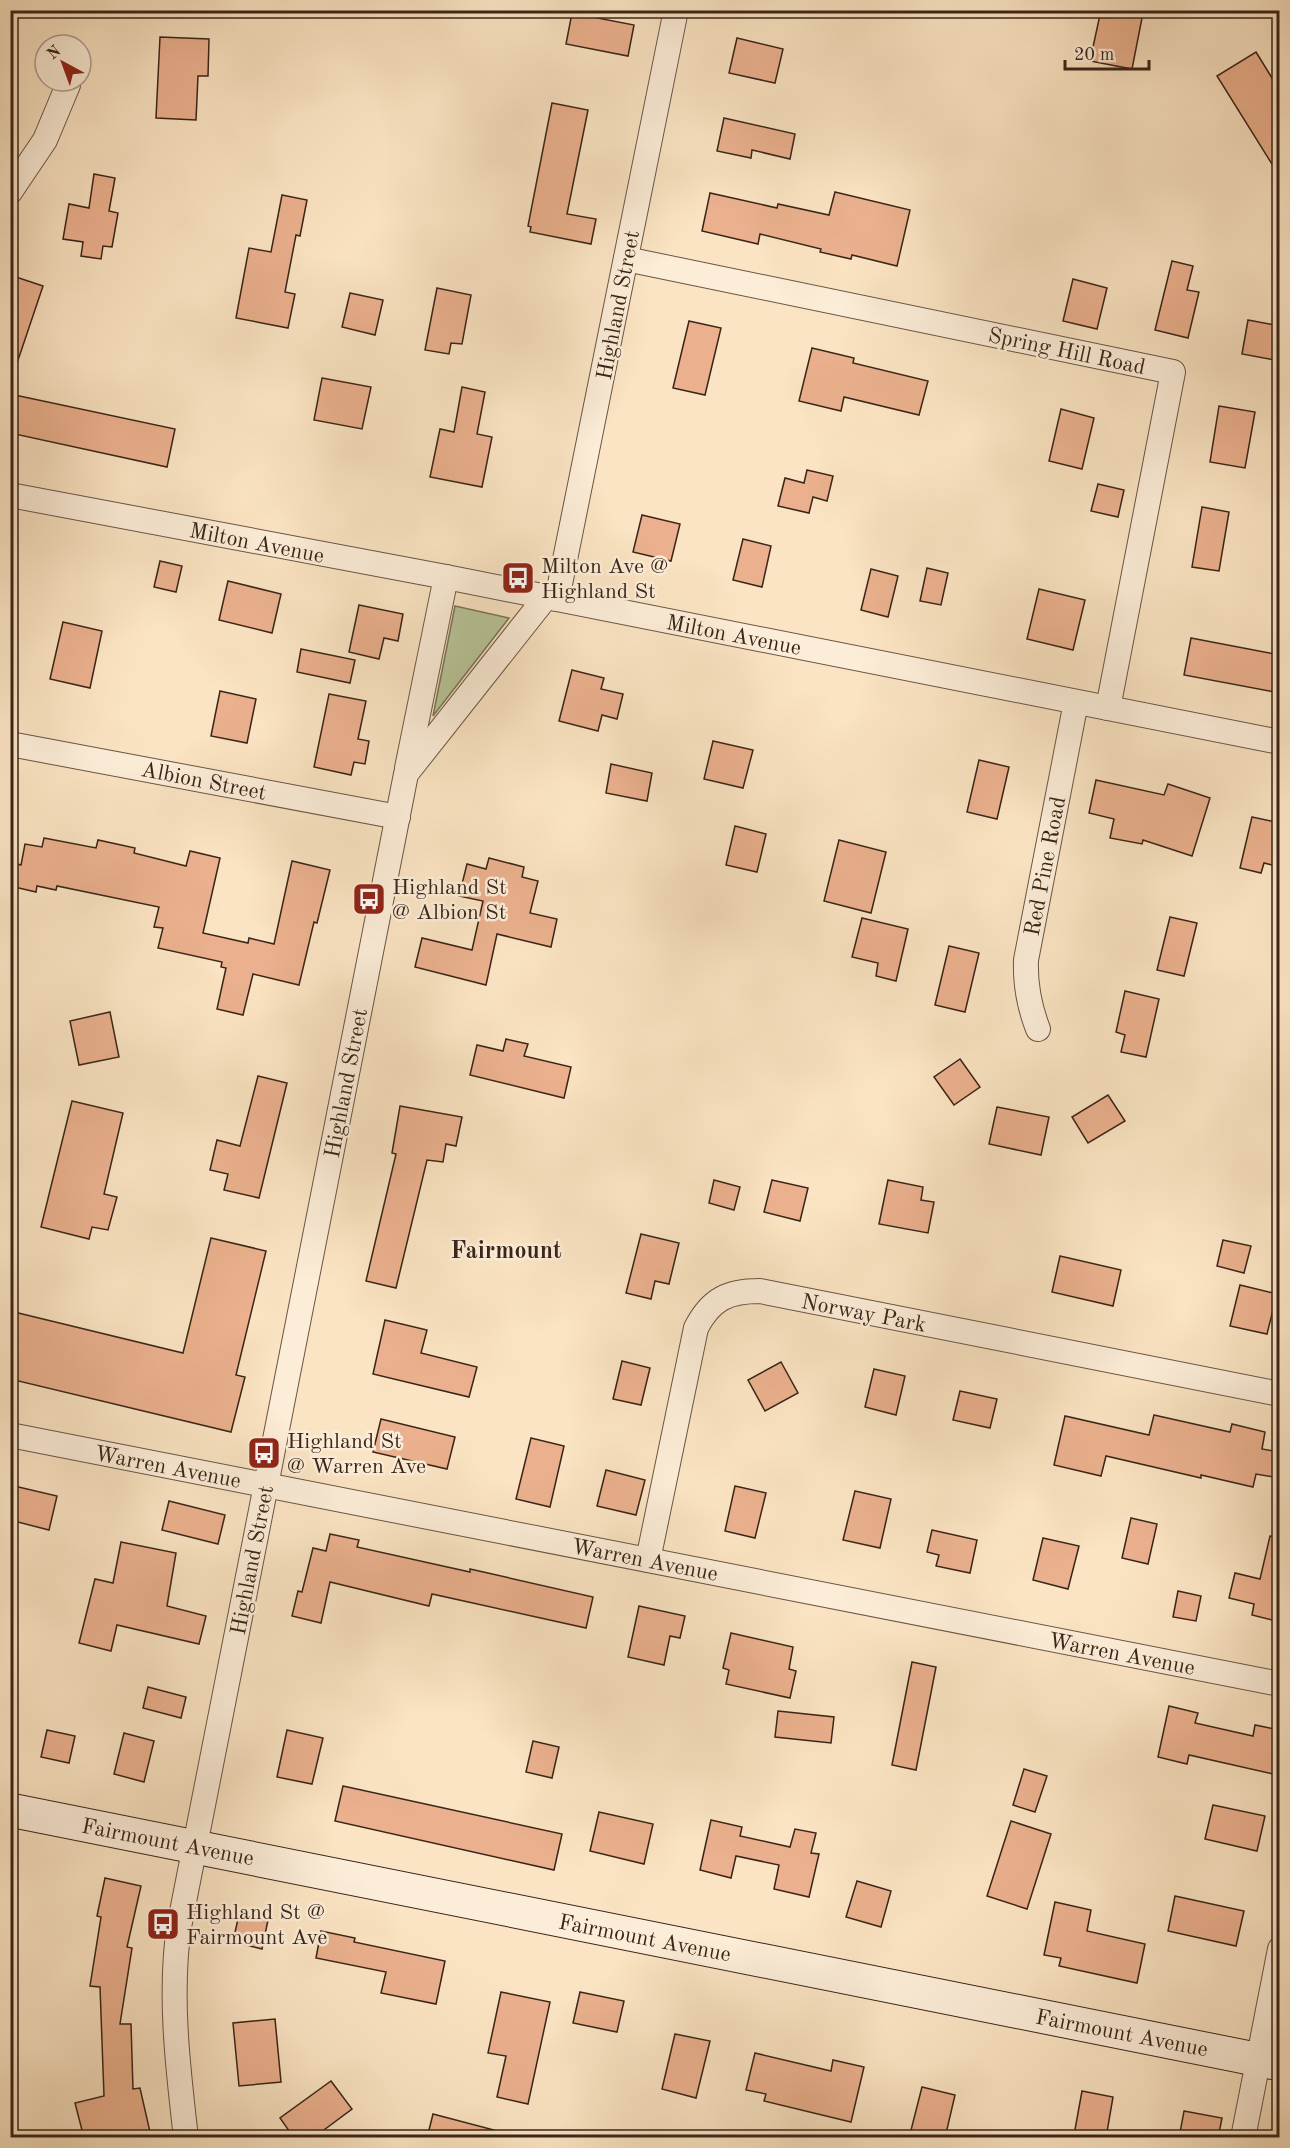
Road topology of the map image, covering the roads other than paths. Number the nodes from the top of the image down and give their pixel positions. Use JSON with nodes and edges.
{"nodes":[{"id":1,"x":676,"y":10,"type":"edge"},
{"id":2,"x":65,"y":93,"type":"edge"},
{"id":3,"x":10,"y":192,"type":"edge"},
{"id":4,"x":626,"y":259,"type":"junction"},
{"id":5,"x":10,"y":495,"type":"edge"},
{"id":6,"x":446,"y":577,"type":"junction"},
{"id":7,"x":552,"y":598,"type":"junction"},
{"id":8,"x":1076,"y":702,"type":"junction"},
{"id":9,"x":1108,"y":708,"type":"junction"},
{"id":10,"x":1280,"y":742,"type":"edge"},
{"id":11,"x":10,"y":744,"type":"edge"},
{"id":12,"x":406,"y":774,"type":"junction"},
{"id":13,"x":398,"y":817,"type":"junction"},
{"id":14,"x":1038,"y":1029,"type":"dead end"},
{"id":15,"x":1280,"y":1394,"type":"edge"},
{"id":16,"x":10,"y":1435,"type":"edge"},
{"id":17,"x":266,"y":1485,"type":"junction"},
{"id":18,"x":648,"y":1560,"type":"junction"},
{"id":19,"x":1280,"y":1684,"type":"edge"},
{"id":20,"x":10,"y":1810,"type":"edge"},
{"id":21,"x":194,"y":1847,"type":"junction"},
{"id":22,"x":1280,"y":1949,"type":"edge"},
{"id":23,"x":1269,"y":2061,"type":"edge"},
{"id":24,"x":186,"y":2138,"type":"edge"},
{"id":25,"x":1243,"y":2138,"type":"edge"}],
"edges":[{"from":1,"to":4,"type":"street","name":"Highland Street"},
{"from":2,"to":3,"type":"street"},
{"from":4,"to":7,"type":"street","name":"Highland Street"},
{"from":4,"to":9,"type":"street","name":"Spring Hill Road"},
{"from":5,"to":6,"type":"street","name":"Milton Avenue"},
{"from":6,"to":7,"type":"street","name":"Milton Avenue"},
{"from":6,"to":12,"type":"street","name":"Highland Street"},
{"from":7,"to":8,"type":"street","name":"Milton Avenue"},
{"from":7,"to":12,"type":"street","name":"Highland Street"},
{"from":8,"to":9,"type":"street","name":"Milton Avenue"},
{"from":8,"to":14,"type":"street","name":"Red Pine Road"},
{"from":9,"to":10,"type":"street","name":"Milton Avenue"},
{"from":11,"to":13,"type":"street","name":"Albion Street"},
{"from":12,"to":13,"type":"street","name":"Highland Street"},
{"from":13,"to":17,"type":"street","name":"Highland Street"},
{"from":15,"to":18,"type":"street","name":"Norway Park"},
{"from":16,"to":17,"type":"street","name":"Warren Avenue"},
{"from":17,"to":18,"type":"street","name":"Warren Avenue"},
{"from":17,"to":21,"type":"street","name":"Highland Street"},
{"from":18,"to":19,"type":"street","name":"Warren Avenue"},
{"from":20,"to":21,"type":"street","name":"Fairmount Avenue"},
{"from":21,"to":23,"type":"street","name":"Fairmount Avenue"},
{"from":21,"to":24,"type":"street","name":"Highland Street"},
{"from":22,"to":23,"type":"street"},
{"from":23,"to":25,"type":"street"}]}
